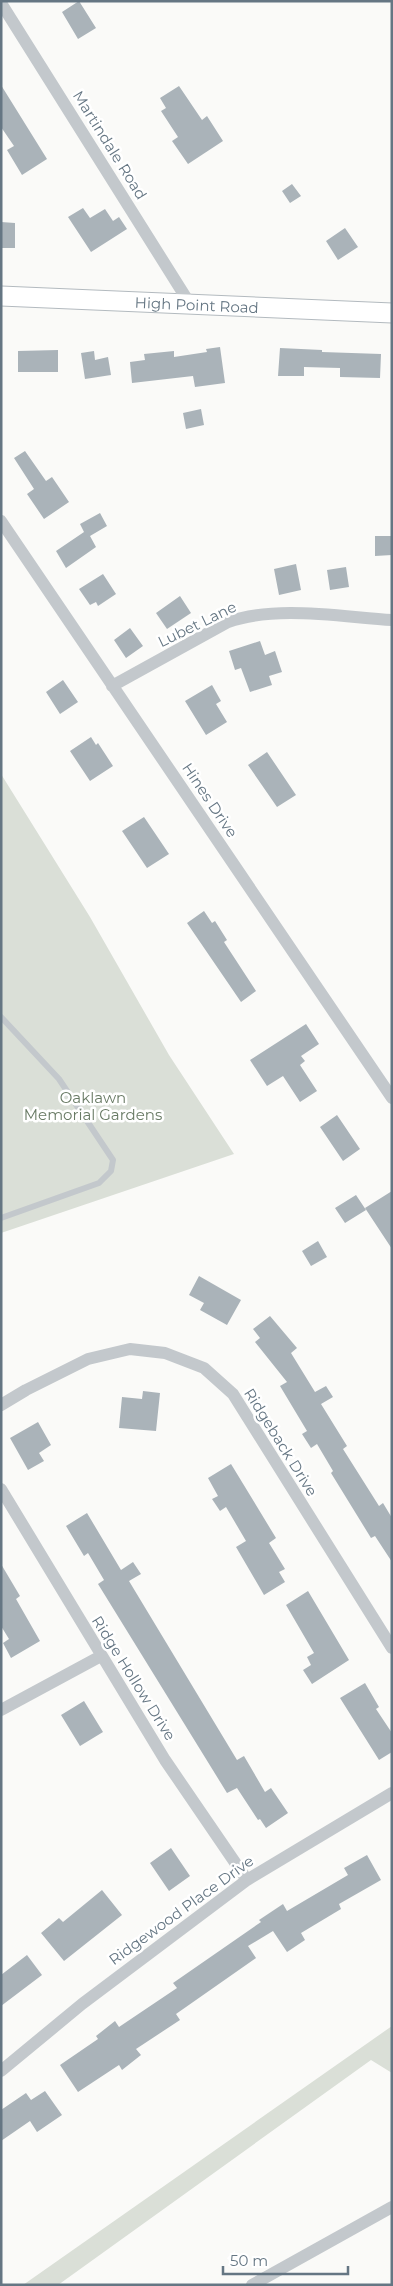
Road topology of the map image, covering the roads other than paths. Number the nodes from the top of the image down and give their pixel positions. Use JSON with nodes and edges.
{"nodes":[{"id":1,"x":1,"y":3,"type":"edge"},
{"id":2,"x":1,"y":296,"type":"edge"},
{"id":3,"x":190,"y":304,"type":"junction"},
{"id":4,"x":392,"y":313,"type":"edge"},
{"id":5,"x":1,"y":521,"type":"edge"},
{"id":6,"x":392,"y":620,"type":"edge"},
{"id":7,"x":112,"y":686,"type":"junction"},
{"id":8,"x":1,"y":1018,"type":"edge"},
{"id":9,"x":392,"y":1098,"type":"edge"},
{"id":10,"x":1,"y":1218,"type":"edge"},
{"id":11,"x":1,"y":1405,"type":"edge"},
{"id":12,"x":1,"y":1489,"type":"edge"},
{"id":13,"x":392,"y":1648,"type":"edge"},
{"id":14,"x":100,"y":1656,"type":"junction"},
{"id":15,"x":1,"y":1710,"type":"edge"},
{"id":16,"x":392,"y":1793,"type":"edge"},
{"id":17,"x":247,"y":1880,"type":"junction"},
{"id":18,"x":1,"y":2071,"type":"edge"},
{"id":19,"x":392,"y":2207,"type":"edge"},
{"id":20,"x":252,"y":2285,"type":"edge"}],
"edges":[{"from":1,"to":3,"type":"street","name":"Martindale Road"},
{"from":2,"to":3,"type":"main road","name":"High Point Road"},
{"from":3,"to":4,"type":"main road","name":"High Point Road"},
{"from":5,"to":7,"type":"street","name":"Hines Drive"},
{"from":6,"to":7,"type":"street","name":"Lubet Lane"},
{"from":7,"to":9,"type":"street","name":"Hines Drive"},
{"from":8,"to":10,"type":"lane"},
{"from":11,"to":13,"type":"street","name":"Ridgeback Drive"},
{"from":12,"to":14,"type":"street","name":"Ridge Hollow Drive"},
{"from":14,"to":15,"type":"street"},
{"from":14,"to":17,"type":"street","name":"Ridge Hollow Drive"},
{"from":16,"to":17,"type":"street","name":"Ridgewood Place Drive"},
{"from":17,"to":18,"type":"street","name":"Ridgewood Place Drive"},
{"from":19,"to":20,"type":"street"}]}
